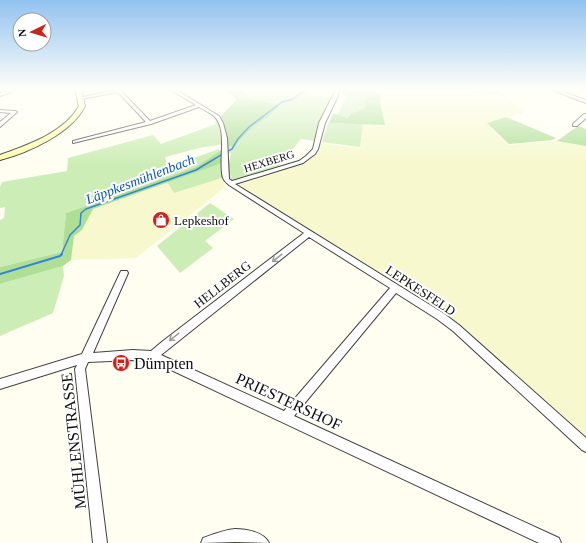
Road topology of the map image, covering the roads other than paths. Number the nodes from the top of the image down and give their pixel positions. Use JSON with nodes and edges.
{"nodes":[{"id":1,"x":12,"y":114,"type":"edge"},
{"id":2,"x":78,"y":114,"type":"edge"},
{"id":3,"x":141,"y":114,"type":"edge"},
{"id":4,"x":174,"y":114,"type":"edge"},
{"id":5,"x":214,"y":114,"type":"edge"},
{"id":6,"x":328,"y":114,"type":"edge"},
{"id":7,"x":586,"y":115,"type":"edge"},
{"id":8,"x":149,"y":123,"type":"junction"},
{"id":9,"x":0,"y":125,"type":"edge"},
{"id":10,"x":575,"y":125,"type":"dead end"},
{"id":11,"x":75,"y":142,"type":"dead end"},
{"id":12,"x":0,"y":158,"type":"edge"},
{"id":13,"x":228,"y":181,"type":"junction"},
{"id":14,"x":308,"y":234,"type":"junction"},
{"id":15,"x":124,"y":273,"type":"dead end"},
{"id":16,"x":396,"y":288,"type":"junction"},
{"id":17,"x":153,"y":356,"type":"junction"},
{"id":18,"x":85,"y":358,"type":"junction"},
{"id":19,"x":0,"y":384,"type":"edge"},
{"id":20,"x":286,"y":417,"type":"junction"},
{"id":21,"x":586,"y":446,"type":"edge"},
{"id":22,"x":100,"y":543,"type":"edge"},
{"id":23,"x":208,"y":543,"type":"edge"},
{"id":24,"x":262,"y":543,"type":"edge"},
{"id":25,"x":554,"y":543,"type":"edge"}],
"edges":[{"from":1,"to":9,"type":"street"},
{"from":2,"to":12,"type":"street"},
{"from":3,"to":8,"type":"street"},
{"from":4,"to":8,"type":"street"},
{"from":5,"to":13,"type":"street"},
{"from":6,"to":13,"type":"street","name":"HEXBERG"},
{"from":7,"to":10,"type":"street"},
{"from":8,"to":11,"type":"street"},
{"from":13,"to":14,"type":"street","name":"LEPKESFELD"},
{"from":14,"to":16,"type":"street","name":"LEPKESFELD"},
{"from":14,"to":17,"type":"street","name":"HELLBERG","one_way":true},
{"from":15,"to":18,"type":"street","name":"MÜHLENSTRASSE"},
{"from":16,"to":20,"type":"street"},
{"from":16,"to":21,"type":"street","name":"LEPKESFELD"},
{"from":17,"to":18,"type":"street","name":"PRIESTERSHOF"},
{"from":17,"to":20,"type":"street","name":"PRIESTERSHOF"},
{"from":18,"to":19,"type":"street","name":"PRIESTERSHOF"},
{"from":18,"to":22,"type":"street","name":"MÜHLENSTRASSE"},
{"from":20,"to":25,"type":"street","name":"PRIESTERSHOF"},
{"from":23,"to":24,"type":"street"}]}
